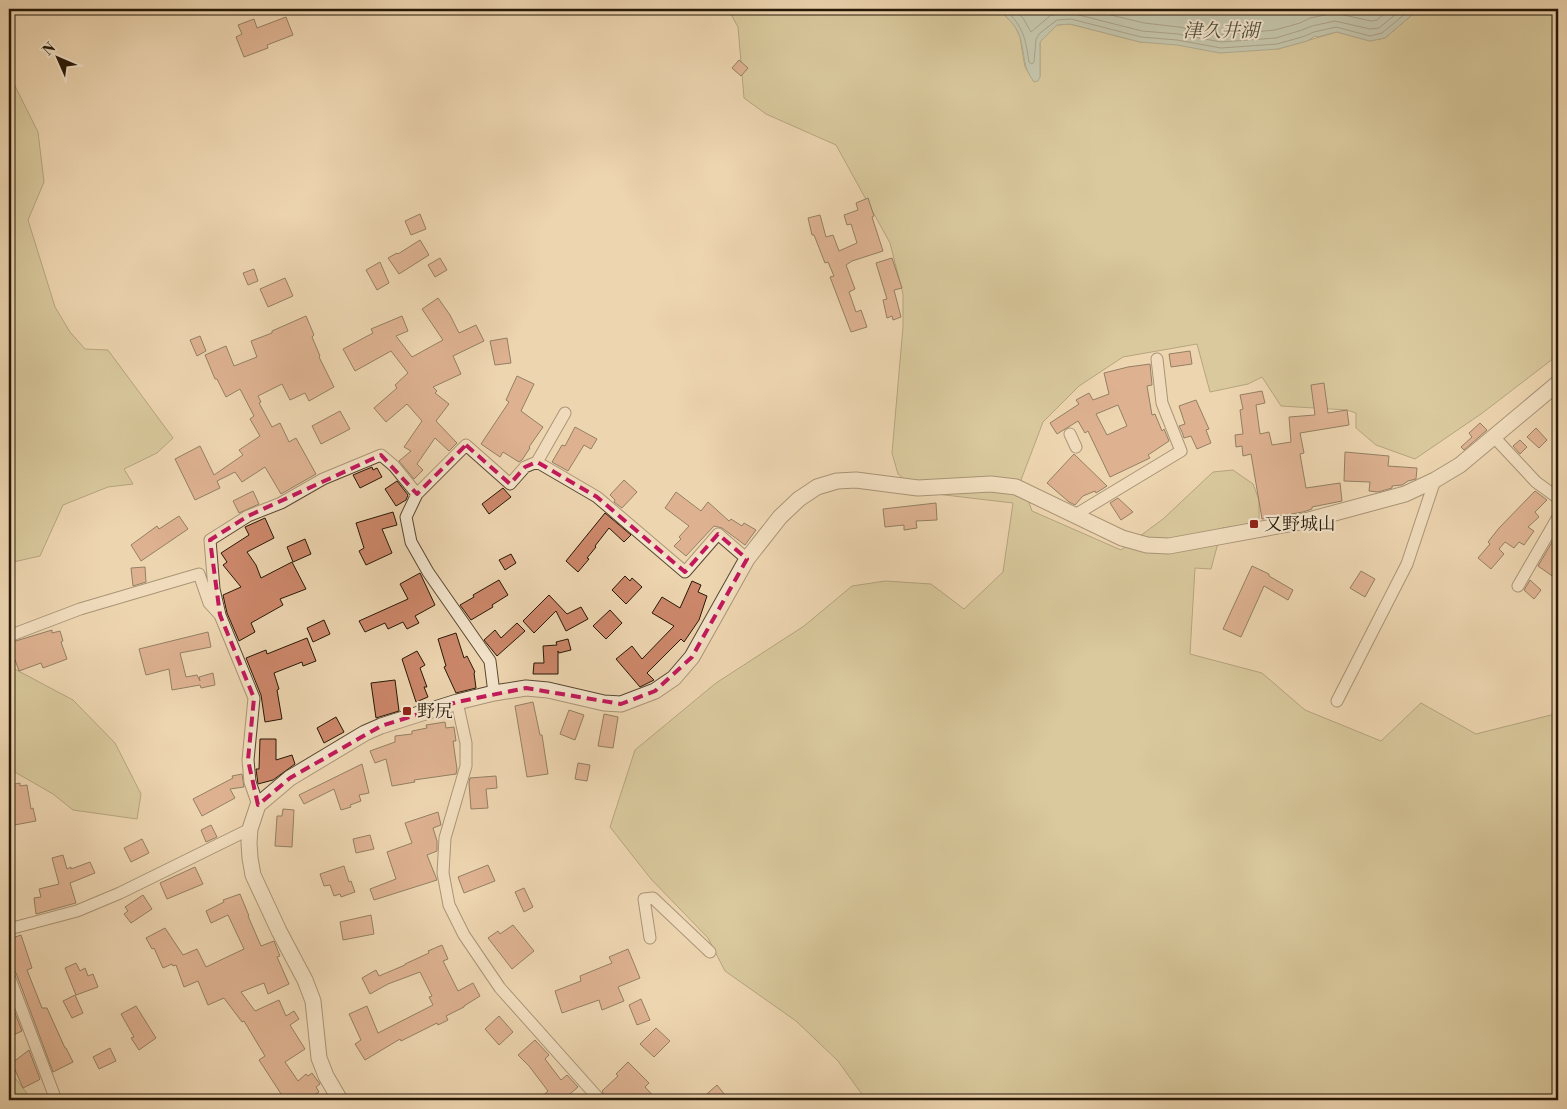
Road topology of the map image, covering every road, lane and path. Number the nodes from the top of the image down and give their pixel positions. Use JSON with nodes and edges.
{"nodes":[{"id":1,"x":1158,"y":359,"type":"dead end"},
{"id":2,"x":1558,"y":383,"type":"edge"},
{"id":3,"x":565,"y":413,"type":"dead end"},
{"id":4,"x":1070,"y":434,"type":"dead end"},
{"id":5,"x":1494,"y":437,"type":"junction"},
{"id":6,"x":1076,"y":447,"type":"dead end"},
{"id":7,"x":537,"y":462,"type":"junction"},
{"id":8,"x":1435,"y":480,"type":"junction"},
{"id":9,"x":417,"y":494,"type":"junction"},
{"id":10,"x":1558,"y":498,"type":"edge"},
{"id":11,"x":1076,"y":515,"type":"junction"},
{"id":12,"x":1558,"y":517,"type":"edge"},
{"id":13,"x":747,"y":559,"type":"junction"},
{"id":14,"x":1518,"y":586,"type":"dead end"},
{"id":15,"x":220,"y":615,"type":"junction"},
{"id":16,"x":9,"y":636,"type":"edge"},
{"id":17,"x":494,"y":693,"type":"junction"},
{"id":18,"x":1337,"y":701,"type":"dead end"},
{"id":19,"x":457,"y":702,"type":"junction"},
{"id":20,"x":258,"y":804,"type":"junction"},
{"id":21,"x":250,"y":829,"type":"junction"},
{"id":22,"x":9,"y":929,"type":"edge"},
{"id":23,"x":650,"y":938,"type":"dead end"},
{"id":24,"x":710,"y":952,"type":"dead end"},
{"id":25,"x":9,"y":976,"type":"edge"},
{"id":26,"x":56,"y":1100,"type":"edge"},
{"id":27,"x":340,"y":1100,"type":"edge"},
{"id":28,"x":600,"y":1100,"type":"edge"}],
"edges":[{"from":1,"to":11,"type":"street"},
{"from":2,"to":5,"type":"street"},
{"from":3,"to":7,"type":"street"},
{"from":4,"to":6,"type":"street"},
{"from":5,"to":8,"type":"street"},
{"from":5,"to":10,"type":"street"},
{"from":7,"to":9,"type":"street"},
{"from":7,"to":13,"type":"street"},
{"from":8,"to":11,"type":"street"},
{"from":8,"to":18,"type":"street"},
{"from":9,"to":15,"type":"street"},
{"from":9,"to":17,"type":"street"},
{"from":11,"to":13,"type":"street"},
{"from":12,"to":14,"type":"street"},
{"from":13,"to":17,"type":"street"},
{"from":15,"to":16,"type":"street"},
{"from":15,"to":20,"type":"street"},
{"from":17,"to":19,"type":"street"},
{"from":19,"to":20,"type":"street"},
{"from":19,"to":28,"type":"street"},
{"from":20,"to":21,"type":"street"},
{"from":21,"to":22,"type":"street"},
{"from":21,"to":27,"type":"street"},
{"from":23,"to":24,"type":"street"},
{"from":25,"to":26,"type":"street"}]}
